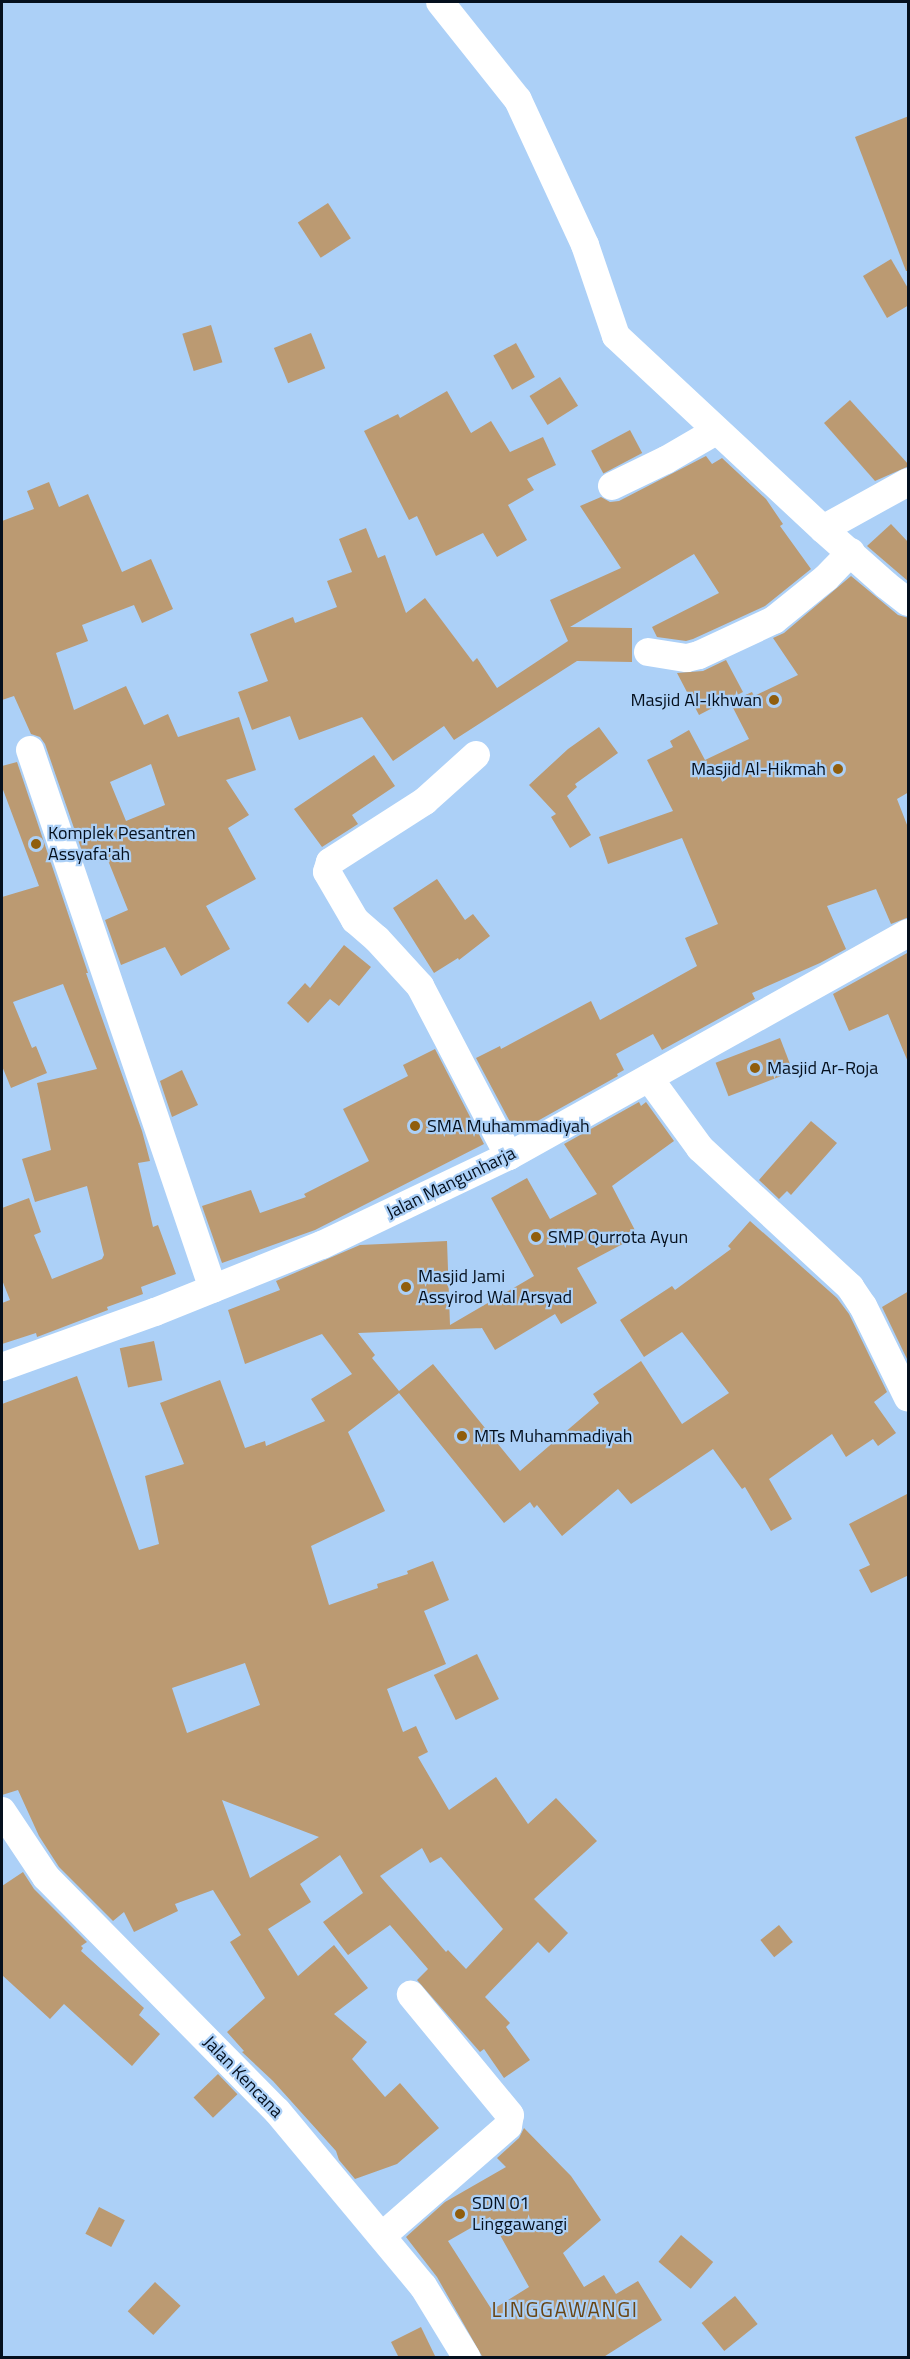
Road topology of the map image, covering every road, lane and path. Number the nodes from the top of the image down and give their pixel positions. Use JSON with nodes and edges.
{"nodes":[{"id":1,"x":440,"y":2,"type":"edge"},
{"id":2,"x":716,"y":431,"type":"junction"},
{"id":3,"x":909,"y":482,"type":"edge"},
{"id":4,"x":612,"y":486,"type":"dead end"},
{"id":5,"x":824,"y":529,"type":"junction"},
{"id":6,"x":851,"y":552,"type":"junction"},
{"id":7,"x":909,"y":602,"type":"edge"},
{"id":8,"x":648,"y":652,"type":"dead end"},
{"id":9,"x":30,"y":750,"type":"dead end"},
{"id":10,"x":476,"y":755,"type":"dead end"},
{"id":11,"x":909,"y":933,"type":"edge"},
{"id":12,"x":649,"y":1078,"type":"junction"},
{"id":13,"x":509,"y":1156,"type":"junction"},
{"id":14,"x":213,"y":1289,"type":"junction"},
{"id":15,"x":2,"y":1367,"type":"edge"},
{"id":16,"x":909,"y":1398,"type":"edge"},
{"id":17,"x":2,"y":1811,"type":"edge"},
{"id":18,"x":411,"y":1995,"type":"dead end"},
{"id":19,"x":381,"y":2236,"type":"junction"},
{"id":20,"x":466,"y":2358,"type":"edge"}],
"edges":[{"from":1,"to":2,"type":"street"},
{"from":2,"to":4,"type":"street"},
{"from":2,"to":5,"type":"street"},
{"from":3,"to":5,"type":"street"},
{"from":5,"to":6,"type":"street"},
{"from":6,"to":7,"type":"street"},
{"from":6,"to":8,"type":"street"},
{"from":9,"to":14,"type":"street"},
{"from":10,"to":13,"type":"street"},
{"from":11,"to":12,"type":"street","name":"Jalan Mangunharja"},
{"from":12,"to":13,"type":"street","name":"Jalan Mangunharja"},
{"from":12,"to":16,"type":"street"},
{"from":13,"to":14,"type":"street","name":"Jalan Mangunharja"},
{"from":14,"to":15,"type":"street","name":"Jalan Mangunharja"},
{"from":17,"to":19,"type":"street","name":"Jalan Kencana"},
{"from":18,"to":19,"type":"street"},
{"from":19,"to":20,"type":"street","name":"Jalan Kencana"}]}
